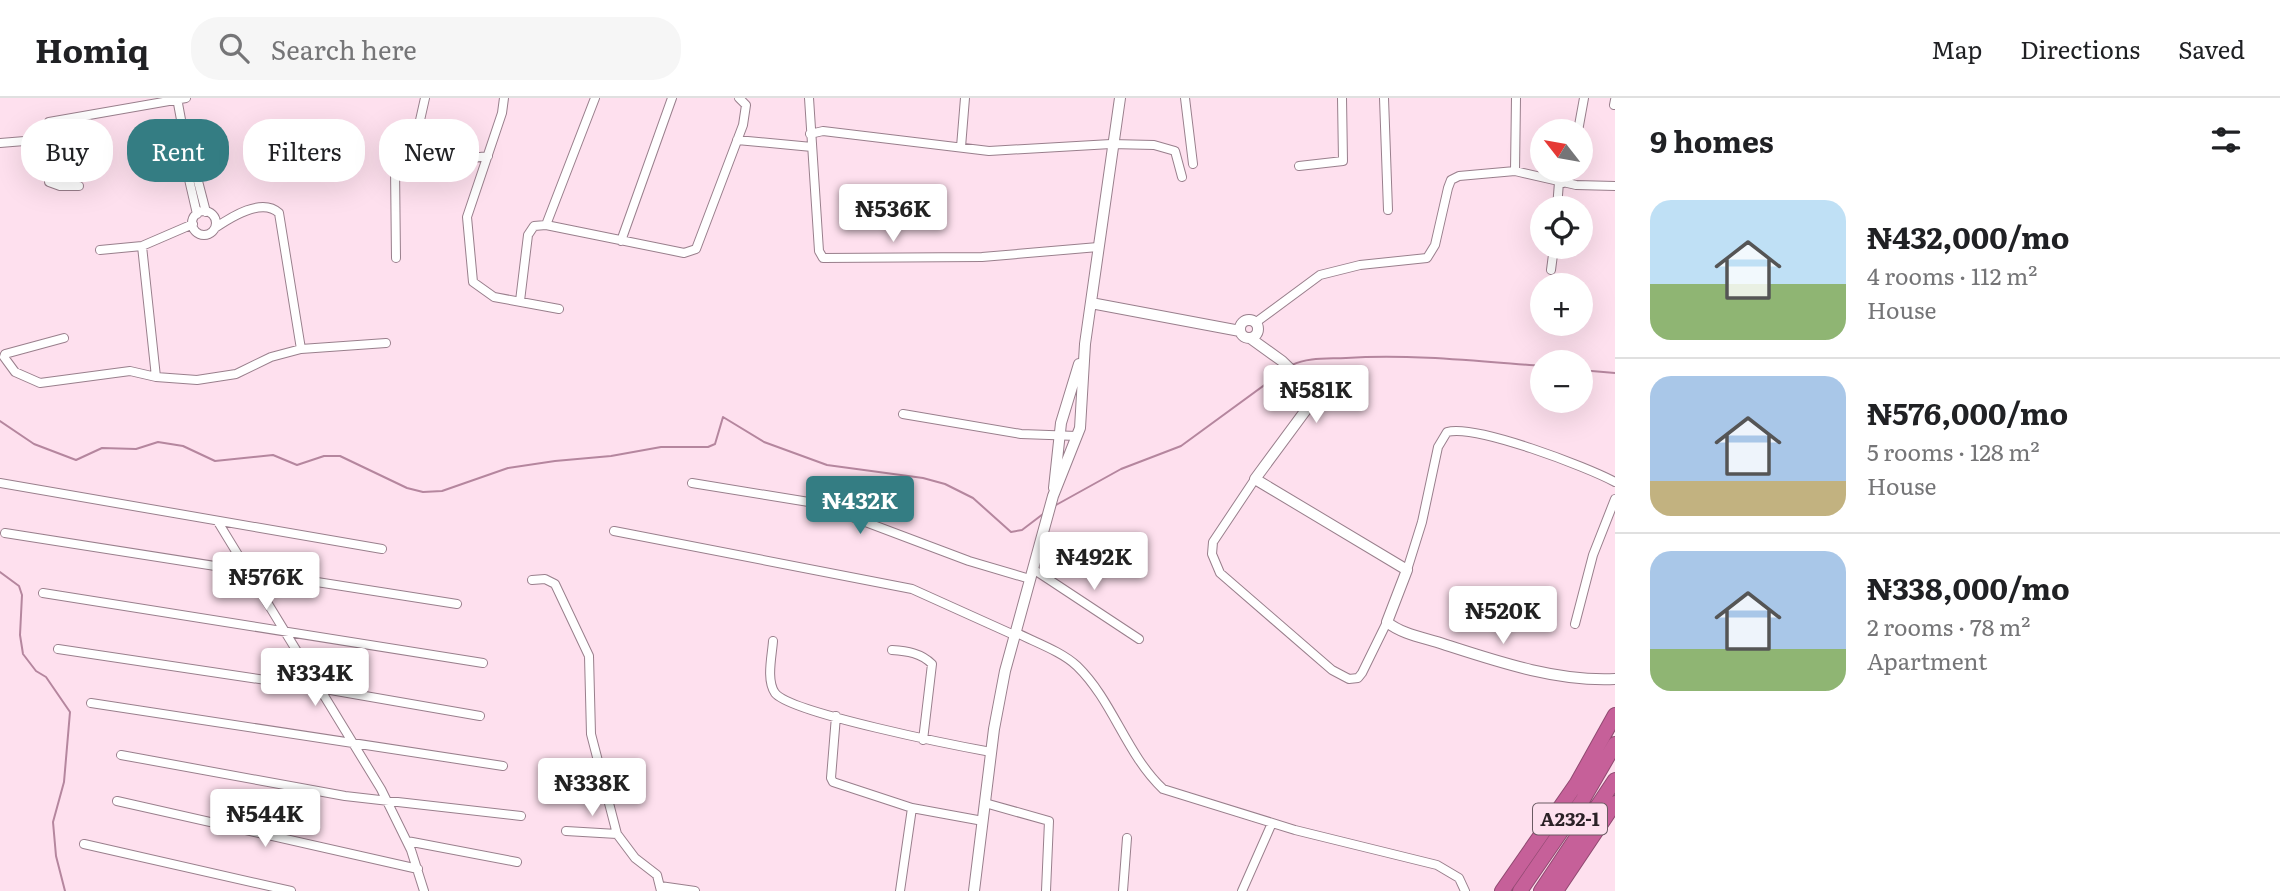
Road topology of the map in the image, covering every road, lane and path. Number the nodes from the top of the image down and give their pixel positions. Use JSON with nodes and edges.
{"nodes":[{"id":1,"x":425,"y":98,"type":"edge"},
{"id":2,"x":504,"y":98,"type":"edge"},
{"id":3,"x":595,"y":98,"type":"edge"},
{"id":4,"x":672,"y":98,"type":"edge"},
{"id":5,"x":740,"y":98,"type":"edge"},
{"id":6,"x":809,"y":98,"type":"edge"},
{"id":7,"x":965,"y":98,"type":"edge"},
{"id":8,"x":1120,"y":98,"type":"edge"},
{"id":9,"x":1185,"y":98,"type":"edge"},
{"id":10,"x":1342,"y":98,"type":"edge"},
{"id":11,"x":1384,"y":98,"type":"edge"},
{"id":12,"x":1516,"y":98,"type":"edge"},
{"id":13,"x":1584,"y":98,"type":"edge"},
{"id":14,"x":181,"y":99,"type":"edge"},
{"id":15,"x":67,"y":119,"type":"edge"},
{"id":16,"x":420,"y":119,"type":"edge"},
{"id":17,"x":1580,"y":119,"type":"edge"},
{"id":18,"x":810,"y":134,"type":"junction"},
{"id":19,"x":737,"y":140,"type":"junction"},
{"id":20,"x":21,"y":142,"type":"edge"},
{"id":21,"x":0,"y":144,"type":"edge"},
{"id":22,"x":1111,"y":144,"type":"junction"},
{"id":23,"x":812,"y":147,"type":"junction"},
{"id":24,"x":961,"y":147,"type":"junction"},
{"id":25,"x":488,"y":156,"type":"junction"},
{"id":26,"x":479,"y":157,"type":"edge"},
{"id":27,"x":1193,"y":164,"type":"dead end"},
{"id":28,"x":1299,"y":166,"type":"dead end"},
{"id":29,"x":1515,"y":171,"type":"junction"},
{"id":30,"x":1530,"y":175,"type":"edge"},
{"id":31,"x":1182,"y":177,"type":"dead end"},
{"id":32,"x":49,"y":182,"type":"edge"},
{"id":33,"x":395,"y":182,"type":"edge"},
{"id":34,"x":1561,"y":182,"type":"joint"},
{"id":35,"x":79,"y":186,"type":"dead end"},
{"id":36,"x":1615,"y":187,"type":"edge"},
{"id":37,"x":1559,"y":196,"type":"edge"},
{"id":38,"x":1388,"y":210,"type":"dead end"},
{"id":39,"x":204,"y":213,"type":"junction"},
{"id":40,"x":234,"y":216,"type":"junction"},
{"id":41,"x":193,"y":223,"type":"junction"},
{"id":42,"x":546,"y":225,"type":"junction"},
{"id":43,"x":215,"y":228,"type":"junction"},
{"id":44,"x":180,"y":230,"type":"junction"},
{"id":45,"x":197,"y":233,"type":"junction"},
{"id":46,"x":621,"y":241,"type":"junction"},
{"id":47,"x":142,"y":246,"type":"junction"},
{"id":48,"x":1098,"y":247,"type":"junction"},
{"id":49,"x":100,"y":250,"type":"dead end"},
{"id":50,"x":397,"y":258,"type":"dead end"},
{"id":51,"x":1552,"y":259,"type":"edge"},
{"id":52,"x":1551,"y":270,"type":"dead end"},
{"id":53,"x":520,"y":301,"type":"junction"},
{"id":54,"x":1091,"y":303,"type":"junction"},
{"id":55,"x":559,"y":309,"type":"dead end"},
{"id":56,"x":1254,"y":331,"type":"junction"},
{"id":57,"x":64,"y":338,"type":"dead end"},
{"id":58,"x":386,"y":343,"type":"dead end"},
{"id":59,"x":1085,"y":344,"type":"junction"},
{"id":60,"x":301,"y":349,"type":"junction"},
{"id":61,"x":156,"y":377,"type":"junction"},
{"id":62,"x":903,"y":414,"type":"dead end"},
{"id":63,"x":1059,"y":436,"type":"junction"},
{"id":64,"x":1077,"y":436,"type":"junction"},
{"id":65,"x":1255,"y":479,"type":"junction"},
{"id":66,"x":1615,"y":482,"type":"edge"},
{"id":67,"x":0,"y":483,"type":"edge"},
{"id":68,"x":692,"y":483,"type":"dead end"},
{"id":69,"x":1053,"y":496,"type":"junction"},
{"id":70,"x":1615,"y":499,"type":"edge"},
{"id":71,"x":218,"y":522,"type":"junction"},
{"id":72,"x":614,"y":531,"type":"dead end"},
{"id":73,"x":5,"y":533,"type":"dead end"},
{"id":74,"x":382,"y":549,"type":"dead end"},
{"id":75,"x":1407,"y":570,"type":"junction"},
{"id":76,"x":247,"y":572,"type":"junction"},
{"id":77,"x":1031,"y":574,"type":"junction"},
{"id":78,"x":532,"y":580,"type":"dead end"},
{"id":79,"x":43,"y":593,"type":"dead end"},
{"id":80,"x":457,"y":604,"type":"dead end"},
{"id":81,"x":1387,"y":622,"type":"junction"},
{"id":82,"x":1574,"y":624,"type":"dead end"},
{"id":83,"x":288,"y":633,"type":"junction"},
{"id":84,"x":1015,"y":634,"type":"junction"},
{"id":85,"x":1139,"y":639,"type":"dead end"},
{"id":86,"x":773,"y":641,"type":"dead end"},
{"id":87,"x":58,"y":649,"type":"dead end"},
{"id":88,"x":892,"y":650,"type":"dead end"},
{"id":89,"x":483,"y":663,"type":"dead end"},
{"id":90,"x":1615,"y":679,"type":"edge"},
{"id":91,"x":319,"y":688,"type":"junction"},
{"id":92,"x":91,"y":703,"type":"dead end"},
{"id":93,"x":1615,"y":715,"type":"edge"},
{"id":94,"x":480,"y":716,"type":"dead end"},
{"id":95,"x":836,"y":716,"type":"junction"},
{"id":96,"x":923,"y":740,"type":"junction"},
{"id":97,"x":355,"y":743,"type":"junction"},
{"id":98,"x":1615,"y":744,"type":"edge"},
{"id":99,"x":991,"y":752,"type":"junction"},
{"id":100,"x":121,"y":755,"type":"dead end"},
{"id":101,"x":503,"y":766,"type":"dead end"},
{"id":102,"x":1615,"y":780,"type":"edge"},
{"id":103,"x":386,"y":799,"type":"junction"},
{"id":104,"x":117,"y":801,"type":"dead end"},
{"id":105,"x":985,"y":803,"type":"junction"},
{"id":106,"x":1615,"y":803,"type":"edge"},
{"id":107,"x":912,"y":808,"type":"junction"},
{"id":108,"x":521,"y":816,"type":"dead end"},
{"id":109,"x":983,"y":821,"type":"junction"},
{"id":110,"x":1272,"y":823,"type":"junction"},
{"id":111,"x":566,"y":831,"type":"dead end"},
{"id":112,"x":617,"y":834,"type":"junction"},
{"id":113,"x":1128,"y":838,"type":"dead end"},
{"id":114,"x":407,"y":841,"type":"junction"},
{"id":115,"x":84,"y":844,"type":"dead end"},
{"id":116,"x":517,"y":862,"type":"dead end"},
{"id":117,"x":418,"y":869,"type":"junction"},
{"id":118,"x":660,"y":889,"type":"edge"},
{"id":119,"x":291,"y":891,"type":"edge"},
{"id":120,"x":424,"y":891,"type":"edge"},
{"id":121,"x":695,"y":891,"type":"edge"},
{"id":122,"x":900,"y":891,"type":"edge"},
{"id":123,"x":974,"y":891,"type":"edge"},
{"id":124,"x":1046,"y":891,"type":"edge"},
{"id":125,"x":1123,"y":891,"type":"edge"},
{"id":126,"x":1241,"y":891,"type":"edge"},
{"id":127,"x":1465,"y":891,"type":"edge"},
{"id":128,"x":1502,"y":891,"type":"edge"},
{"id":129,"x":1520,"y":891,"type":"edge"},
{"id":130,"x":1541,"y":891,"type":"edge"},
{"id":131,"x":1556,"y":891,"type":"edge"}],
"edges":[{"from":1,"to":16,"type":"street"},
{"from":2,"to":25,"type":"street"},
{"from":3,"to":42,"type":"street"},
{"from":4,"to":46,"type":"street"},
{"from":5,"to":19,"type":"street"},
{"from":6,"to":18,"type":"street"},
{"from":7,"to":24,"type":"street"},
{"from":8,"to":22,"type":"street"},
{"from":9,"to":27,"type":"street"},
{"from":10,"to":28,"type":"street"},
{"from":11,"to":38,"type":"street"},
{"from":12,"to":29,"type":"street"},
{"from":13,"to":17,"type":"street"},
{"from":14,"to":15,"type":"street"},
{"from":14,"to":39,"type":"street"},
{"from":18,"to":23,"type":"street"},
{"from":18,"to":24,"type":"street"},
{"from":19,"to":23,"type":"street"},
{"from":19,"to":46,"type":"street"},
{"from":20,"to":21,"type":"street"},
{"from":22,"to":24,"type":"street"},
{"from":22,"to":31,"type":"street"},
{"from":22,"to":48,"type":"street"},
{"from":23,"to":48,"type":"street"},
{"from":25,"to":26,"type":"street"},
{"from":25,"to":53,"type":"street"},
{"from":29,"to":30,"type":"street"},
{"from":29,"to":56,"type":"street"},
{"from":32,"to":35,"type":"street"},
{"from":33,"to":50,"type":"street"},
{"from":34,"to":36,"type":"street"},
{"from":34,"to":37,"type":"street"},
{"from":39,"to":40,"type":"street"},
{"from":39,"to":41,"type":"street"},
{"from":39,"to":43,"type":"street"},
{"from":40,"to":43,"type":"street"},
{"from":40,"to":60,"type":"street"},
{"from":41,"to":44,"type":"street"},
{"from":41,"to":45,"type":"street"},
{"from":42,"to":46,"type":"street"},
{"from":42,"to":53,"type":"street"},
{"from":43,"to":45,"type":"street"},
{"from":44,"to":45,"type":"street"},
{"from":44,"to":47,"type":"street"},
{"from":47,"to":49,"type":"street"},
{"from":47,"to":61,"type":"street"},
{"from":48,"to":54,"type":"street"},
{"from":51,"to":52,"type":"street"},
{"from":53,"to":55,"type":"street"},
{"from":54,"to":56,"type":"street"},
{"from":54,"to":59,"type":"street"},
{"from":56,"to":65,"type":"street"},
{"from":57,"to":61,"type":"street"},
{"from":58,"to":60,"type":"street"},
{"from":59,"to":63,"type":"street"},
{"from":59,"to":64,"type":"street"},
{"from":60,"to":61,"type":"street"},
{"from":62,"to":63,"type":"street"},
{"from":63,"to":64,"type":"street"},
{"from":63,"to":69,"type":"street"},
{"from":64,"to":69,"type":"street"},
{"from":65,"to":75,"type":"street"},
{"from":65,"to":81,"type":"street"},
{"from":66,"to":75,"type":"street"},
{"from":67,"to":71,"type":"street"},
{"from":68,"to":77,"type":"street"},
{"from":69,"to":77,"type":"street"},
{"from":70,"to":82,"type":"street"},
{"from":71,"to":74,"type":"street"},
{"from":71,"to":76,"type":"street"},
{"from":72,"to":84,"type":"street"},
{"from":73,"to":76,"type":"street"},
{"from":75,"to":81,"type":"street"},
{"from":76,"to":80,"type":"street"},
{"from":76,"to":83,"type":"street"},
{"from":77,"to":84,"type":"street"},
{"from":77,"to":85,"type":"street"},
{"from":78,"to":112,"type":"street"},
{"from":79,"to":83,"type":"street"},
{"from":81,"to":90,"type":"street"},
{"from":83,"to":89,"type":"street"},
{"from":83,"to":91,"type":"street"},
{"from":84,"to":99,"type":"street"},
{"from":84,"to":110,"type":"street"},
{"from":86,"to":95,"type":"street"},
{"from":87,"to":91,"type":"street"},
{"from":88,"to":96,"type":"street"},
{"from":91,"to":94,"type":"street"},
{"from":91,"to":97,"type":"street"},
{"from":92,"to":97,"type":"street"},
{"from":93,"to":128,"type":"highway"},
{"from":95,"to":96,"type":"street"},
{"from":95,"to":107,"type":"street"},
{"from":96,"to":99,"type":"street"},
{"from":97,"to":101,"type":"street"},
{"from":97,"to":103,"type":"street"},
{"from":98,"to":129,"type":"highway","number":"A232-1"},
{"from":99,"to":105,"type":"street"},
{"from":100,"to":103,"type":"street"},
{"from":102,"to":130,"type":"highway","number":"A232-1"},
{"from":103,"to":108,"type":"street"},
{"from":103,"to":114,"type":"street"},
{"from":104,"to":117,"type":"street"},
{"from":105,"to":109,"type":"street"},
{"from":105,"to":124,"type":"street"},
{"from":106,"to":131,"type":"highway"},
{"from":107,"to":109,"type":"street"},
{"from":107,"to":122,"type":"street"},
{"from":109,"to":123,"type":"street"},
{"from":110,"to":126,"type":"street"},
{"from":110,"to":127,"type":"street"},
{"from":111,"to":112,"type":"street"},
{"from":112,"to":118,"type":"street"},
{"from":113,"to":125,"type":"street"},
{"from":114,"to":116,"type":"street"},
{"from":114,"to":117,"type":"street"},
{"from":115,"to":119,"type":"street"},
{"from":117,"to":120,"type":"street"},
{"from":118,"to":121,"type":"street"}]}
